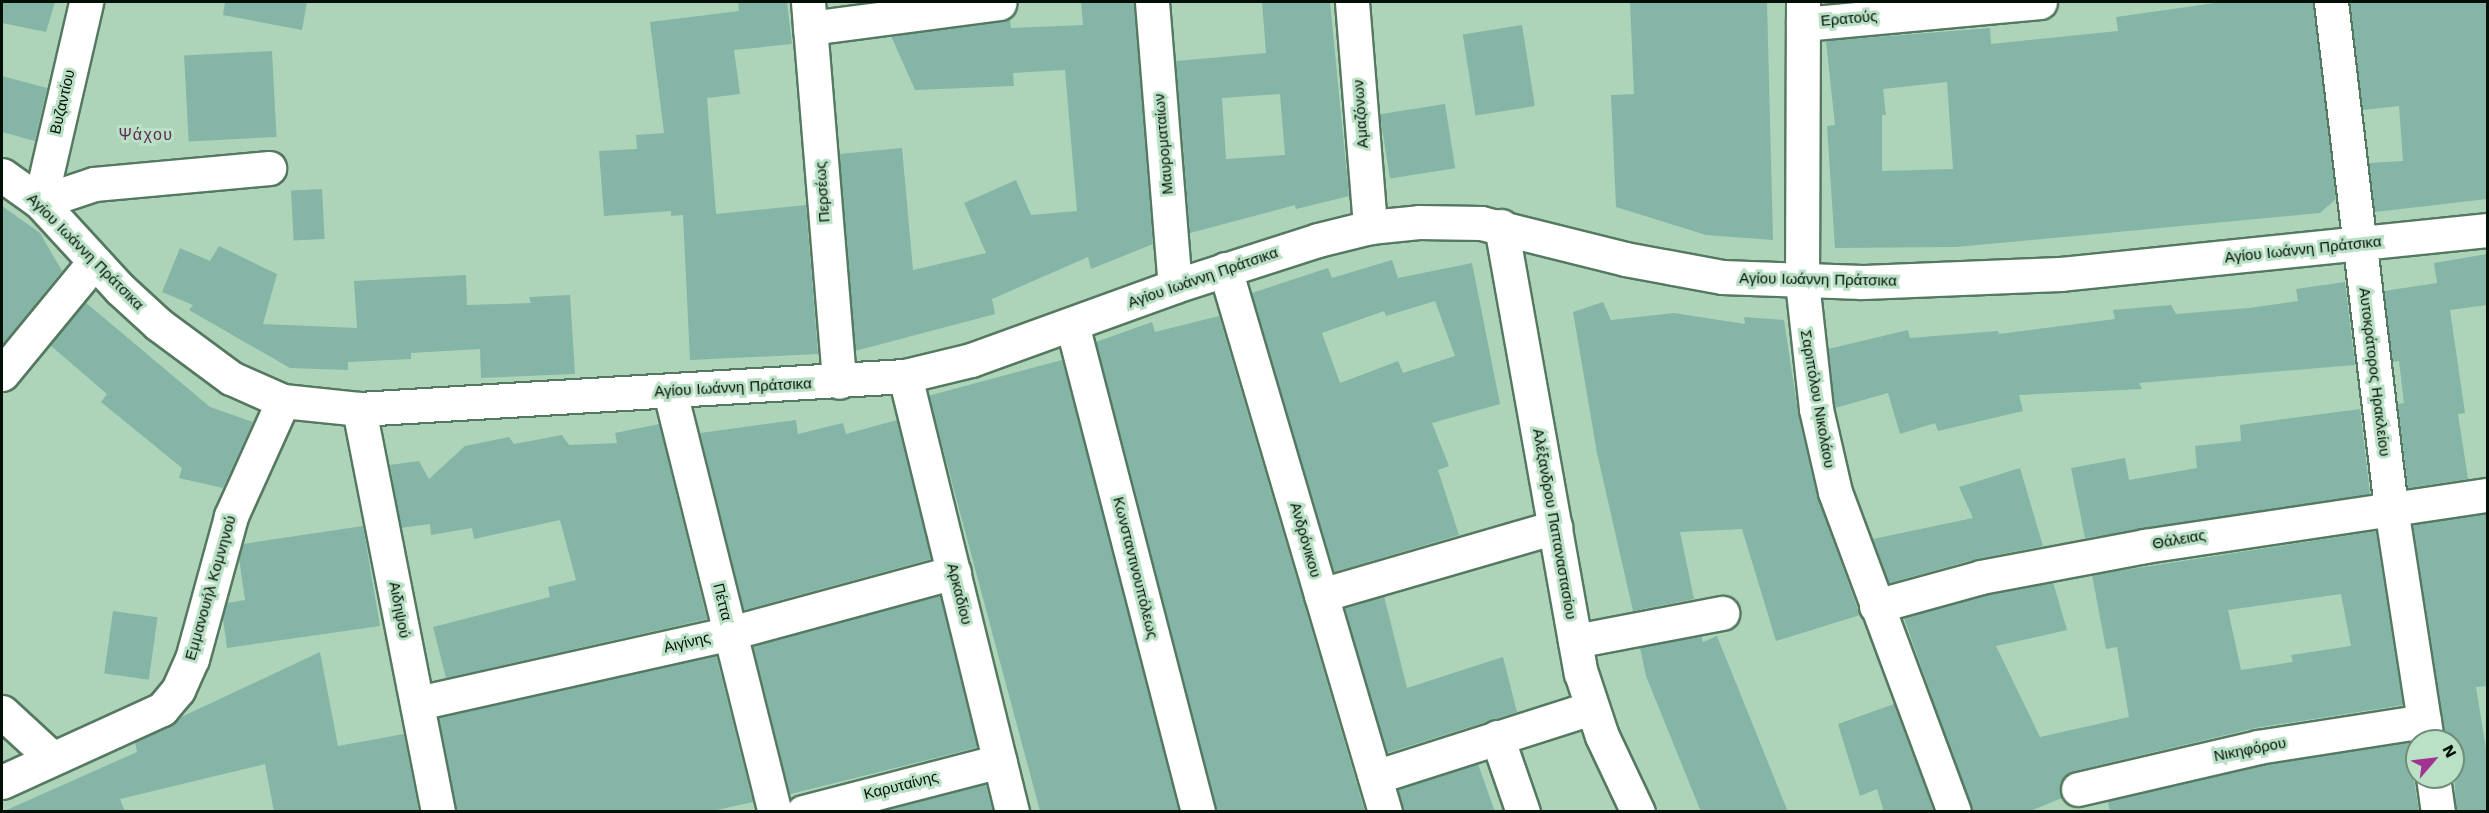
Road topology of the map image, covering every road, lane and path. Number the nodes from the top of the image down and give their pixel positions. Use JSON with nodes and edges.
{"nodes":[{"id":1,"x":86,"y":2,"type":"edge"},
{"id":2,"x":1152,"y":2,"type":"edge"},
{"id":3,"x":1352,"y":2,"type":"edge"},
{"id":4,"x":2040,"y":2,"type":"edge"},
{"id":5,"x":2331,"y":2,"type":"edge"},
{"id":6,"x":999,"y":3,"type":"dead end"},
{"id":7,"x":1803,"y":13,"type":"edge"},
{"id":8,"x":809,"y":15,"type":"edge"},
{"id":9,"x":269,"y":168,"type":"dead end"},
{"id":10,"x":2,"y":176,"type":"edge"},
{"id":11,"x":40,"y":202,"type":"junction"},
{"id":12,"x":1501,"y":226,"type":"junction"},
{"id":13,"x":1370,"y":227,"type":"junction"},
{"id":14,"x":2487,"y":230,"type":"edge"},
{"id":15,"x":2357,"y":244,"type":"junction"},
{"id":16,"x":94,"y":262,"type":"junction"},
{"id":17,"x":1225,"y":270,"type":"junction"},
{"id":18,"x":1802,"y":282,"type":"junction"},
{"id":19,"x":1175,"y":286,"type":"junction"},
{"id":20,"x":1072,"y":324,"type":"junction"},
{"id":21,"x":2,"y":374,"type":"edge"},
{"id":22,"x":906,"y":376,"type":"junction"},
{"id":23,"x":839,"y":382,"type":"junction"},
{"id":24,"x":670,"y":392,"type":"junction"},
{"id":25,"x":283,"y":401,"type":"junction"},
{"id":26,"x":359,"y":409,"type":"junction"},
{"id":27,"x":2487,"y":495,"type":"edge"},
{"id":28,"x":2391,"y":508,"type":"junction"},
{"id":29,"x":1555,"y":526,"type":"junction"},
{"id":30,"x":954,"y":572,"type":"junction"},
{"id":31,"x":1322,"y":595,"type":"junction"},
{"id":32,"x":1876,"y":606,"type":"junction"},
{"id":33,"x":1722,"y":613,"type":"dead end"},
{"id":34,"x":730,"y":633,"type":"junction"},
{"id":35,"x":1575,"y":641,"type":"junction"},
{"id":36,"x":418,"y":703,"type":"junction"},
{"id":37,"x":1591,"y":708,"type":"junction"},
{"id":38,"x":2,"y":712,"type":"edge"},
{"id":39,"x":2425,"y":729,"type":"edge"},
{"id":40,"x":2405,"y":733,"type":"edge"},
{"id":41,"x":1497,"y":736,"type":"junction"},
{"id":42,"x":52,"y":758,"type":"junction"},
{"id":43,"x":1000,"y":761,"type":"junction"},
{"id":44,"x":1375,"y":777,"type":"junction"},
{"id":45,"x":2,"y":782,"type":"edge"},
{"id":46,"x":2078,"y":789,"type":"dead end"},
{"id":47,"x":2435,"y":789,"type":"edge"},
{"id":48,"x":438,"y":812,"type":"edge"},
{"id":49,"x":775,"y":812,"type":"edge"},
{"id":50,"x":802,"y":812,"type":"edge"},
{"id":51,"x":1012,"y":812,"type":"edge"},
{"id":52,"x":1198,"y":812,"type":"edge"},
{"id":53,"x":1385,"y":812,"type":"edge"},
{"id":54,"x":1523,"y":812,"type":"edge"},
{"id":55,"x":1638,"y":812,"type":"edge"},
{"id":56,"x":1954,"y":812,"type":"edge"},
{"id":57,"x":2438,"y":812,"type":"edge"}],
"edges":[{"from":1,"to":11,"type":"street","name":"Βυζαντίου"},
{"from":2,"to":19,"type":"street","name":"Μαυροματαίων"},
{"from":3,"to":13,"type":"street","name":"Αμαζόνων"},
{"from":4,"to":7,"type":"street","name":"Ερατούς"},
{"from":5,"to":15,"type":"street","name":"Αυτοκράτορος Ηρακλείου"},
{"from":6,"to":8,"type":"street"},
{"from":7,"to":18,"type":"street","name":"Σαριπόλου Νικολάου"},
{"from":8,"to":23,"type":"street","name":"Περσέως"},
{"from":9,"to":11,"type":"street"},
{"from":10,"to":11,"type":"street","name":"Αγίου Ιωάννη Πράτσικα"},
{"from":11,"to":16,"type":"street","name":"Αγίου Ιωάννη Πράτσικα"},
{"from":12,"to":13,"type":"street","name":"Αγίου Ιωάννη Πράτσικα"},
{"from":12,"to":18,"type":"street","name":"Αγίου Ιωάννη Πράτσικα"},
{"from":12,"to":29,"type":"street","name":"Αλέξανδρου Παπαναστασίου"},
{"from":13,"to":17,"type":"street","name":"Αγίου Ιωάννη Πράτσικα"},
{"from":14,"to":15,"type":"street","name":"Αγίου Ιωάννη Πράτσικα"},
{"from":15,"to":18,"type":"street","name":"Αγίου Ιωάννη Πράτσικα"},
{"from":15,"to":28,"type":"street","name":"Αυτοκράτορος Ηρακλείου"},
{"from":16,"to":21,"type":"street"},
{"from":16,"to":25,"type":"street","name":"Αγίου Ιωάννη Πράτσικα"},
{"from":17,"to":19,"type":"street","name":"Αγίου Ιωάννη Πράτσικα"},
{"from":17,"to":31,"type":"street","name":"Ανδρόνικου"},
{"from":18,"to":32,"type":"street","name":"Σαριπόλου Νικολάου"},
{"from":19,"to":20,"type":"street","name":"Αγίου Ιωάννη Πράτσικα"},
{"from":20,"to":22,"type":"street","name":"Αγίου Ιωάννη Πράτσικα"},
{"from":20,"to":52,"type":"street","name":"Κωνσταντινουπόλεως"},
{"from":22,"to":23,"type":"street","name":"Αγίου Ιωάννη Πράτσικα"},
{"from":22,"to":30,"type":"street","name":"Αρκαδίου"},
{"from":23,"to":24,"type":"street","name":"Αγίου Ιωάννη Πράτσικα"},
{"from":24,"to":26,"type":"street","name":"Αγίου Ιωάννη Πράτσικα"},
{"from":24,"to":34,"type":"street","name":"Πέττα"},
{"from":25,"to":26,"type":"street","name":"Αγίου Ιωάννη Πράτσικα"},
{"from":25,"to":42,"type":"street","name":"Εμμανουήλ Κομνηνού"},
{"from":26,"to":36,"type":"street","name":"Αιδηψού"},
{"from":27,"to":28,"type":"street","name":"Θάλειας"},
{"from":28,"to":32,"type":"street","name":"Θάλειας"},
{"from":28,"to":39,"type":"street","name":"Αυτοκράτορος Ηρακλείου"},
{"from":29,"to":31,"type":"street"},
{"from":29,"to":35,"type":"street","name":"Αλέξανδρου Παπαναστασίου"},
{"from":30,"to":34,"type":"street","name":"Αιγίνης"},
{"from":30,"to":43,"type":"street","name":"Αρκαδίου"},
{"from":31,"to":44,"type":"street","name":"Ανδρόνικου"},
{"from":32,"to":56,"type":"street","name":"Σαριπόλου Νικολάου"},
{"from":33,"to":35,"type":"street"},
{"from":34,"to":36,"type":"street","name":"Αιγίνης"},
{"from":34,"to":49,"type":"street","name":"Πέττα"},
{"from":35,"to":37,"type":"street","name":"Αλέξανδρου Παπαναστασίου"},
{"from":36,"to":48,"type":"street","name":"Αιδηψού"},
{"from":37,"to":41,"type":"street"},
{"from":37,"to":55,"type":"street","name":"Αλέξανδρου Παπαναστασίου"},
{"from":38,"to":42,"type":"street"},
{"from":40,"to":46,"type":"street","name":"Νικηφόρου"},
{"from":41,"to":44,"type":"street"},
{"from":41,"to":54,"type":"street"},
{"from":42,"to":45,"type":"street","name":"Εμμανουήλ Κομνηνού"},
{"from":43,"to":50,"type":"street","name":"Καρυταίνης"},
{"from":43,"to":51,"type":"street","name":"Αρκαδίου"},
{"from":44,"to":53,"type":"street","name":"Ανδρόνικου"},
{"from":47,"to":57,"type":"street"}]}
